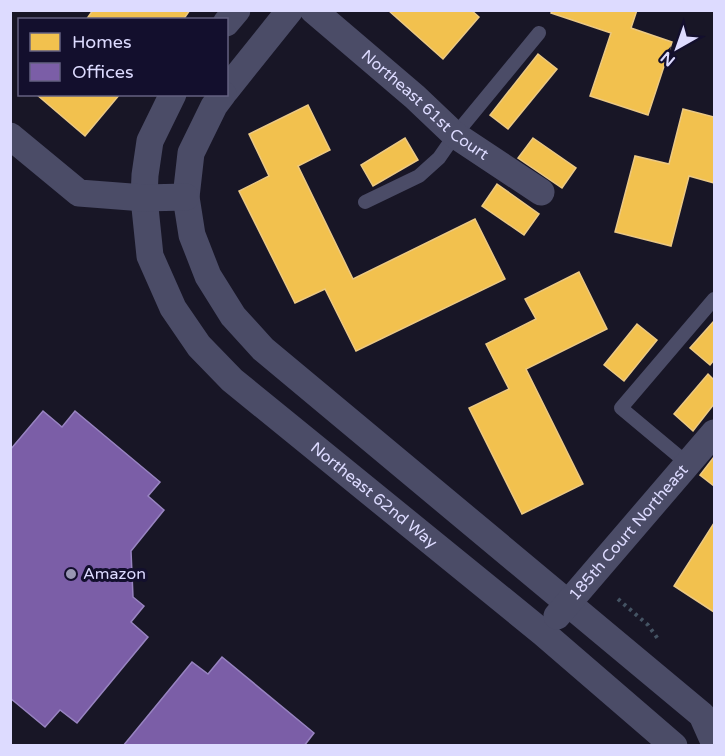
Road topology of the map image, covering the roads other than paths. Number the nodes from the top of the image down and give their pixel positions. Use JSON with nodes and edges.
{"nodes":[{"id":1,"x":290,"y":10,"type":"edge"},
{"id":2,"x":313,"y":10,"type":"edge"},
{"id":3,"x":539,"y":33,"type":"dead end"},
{"id":4,"x":228,"y":88,"type":"edge"},
{"id":5,"x":172,"y":96,"type":"edge"},
{"id":6,"x":222,"y":96,"type":"edge"},
{"id":7,"x":455,"y":135,"type":"junction"},
{"id":8,"x":10,"y":136,"type":"edge"},
{"id":9,"x":541,"y":192,"type":"dead end"},
{"id":10,"x":186,"y":197,"type":"junction"},
{"id":11,"x":144,"y":198,"type":"junction"},
{"id":12,"x":365,"y":202,"type":"dead end"},
{"id":13,"x":714,"y":298,"type":"edge"},
{"id":14,"x":714,"y":433,"type":"edge"},
{"id":15,"x":688,"y":464,"type":"junction"},
{"id":16,"x":568,"y":603,"type":"junction"},
{"id":17,"x":543,"y":633,"type":"junction"},
{"id":18,"x":714,"y":742,"type":"edge"},
{"id":19,"x":674,"y":746,"type":"edge"}],
"edges":[{"from":1,"to":4,"type":"street"},
{"from":2,"to":7,"type":"street","name":"Northeast 61st Court"},
{"from":3,"to":7,"type":"lane"},
{"from":5,"to":11,"type":"street","name":"Northeast 62nd Way"},
{"from":6,"to":10,"type":"street"},
{"from":7,"to":9,"type":"street","name":"Northeast 61st Court"},
{"from":7,"to":12,"type":"lane"},
{"from":8,"to":11,"type":"street"},
{"from":10,"to":11,"type":"street"},
{"from":10,"to":16,"type":"street"},
{"from":11,"to":17,"type":"street","name":"Northeast 62nd Way"},
{"from":13,"to":15,"type":"lane"},
{"from":14,"to":15,"type":"street","name":"185th Court Northeast"},
{"from":15,"to":16,"type":"street","name":"185th Court Northeast"},
{"from":16,"to":17,"type":"street","name":"185th Court Northeast"},
{"from":16,"to":18,"type":"street"},
{"from":17,"to":19,"type":"street","name":"Northeast 62nd Way"}]}
